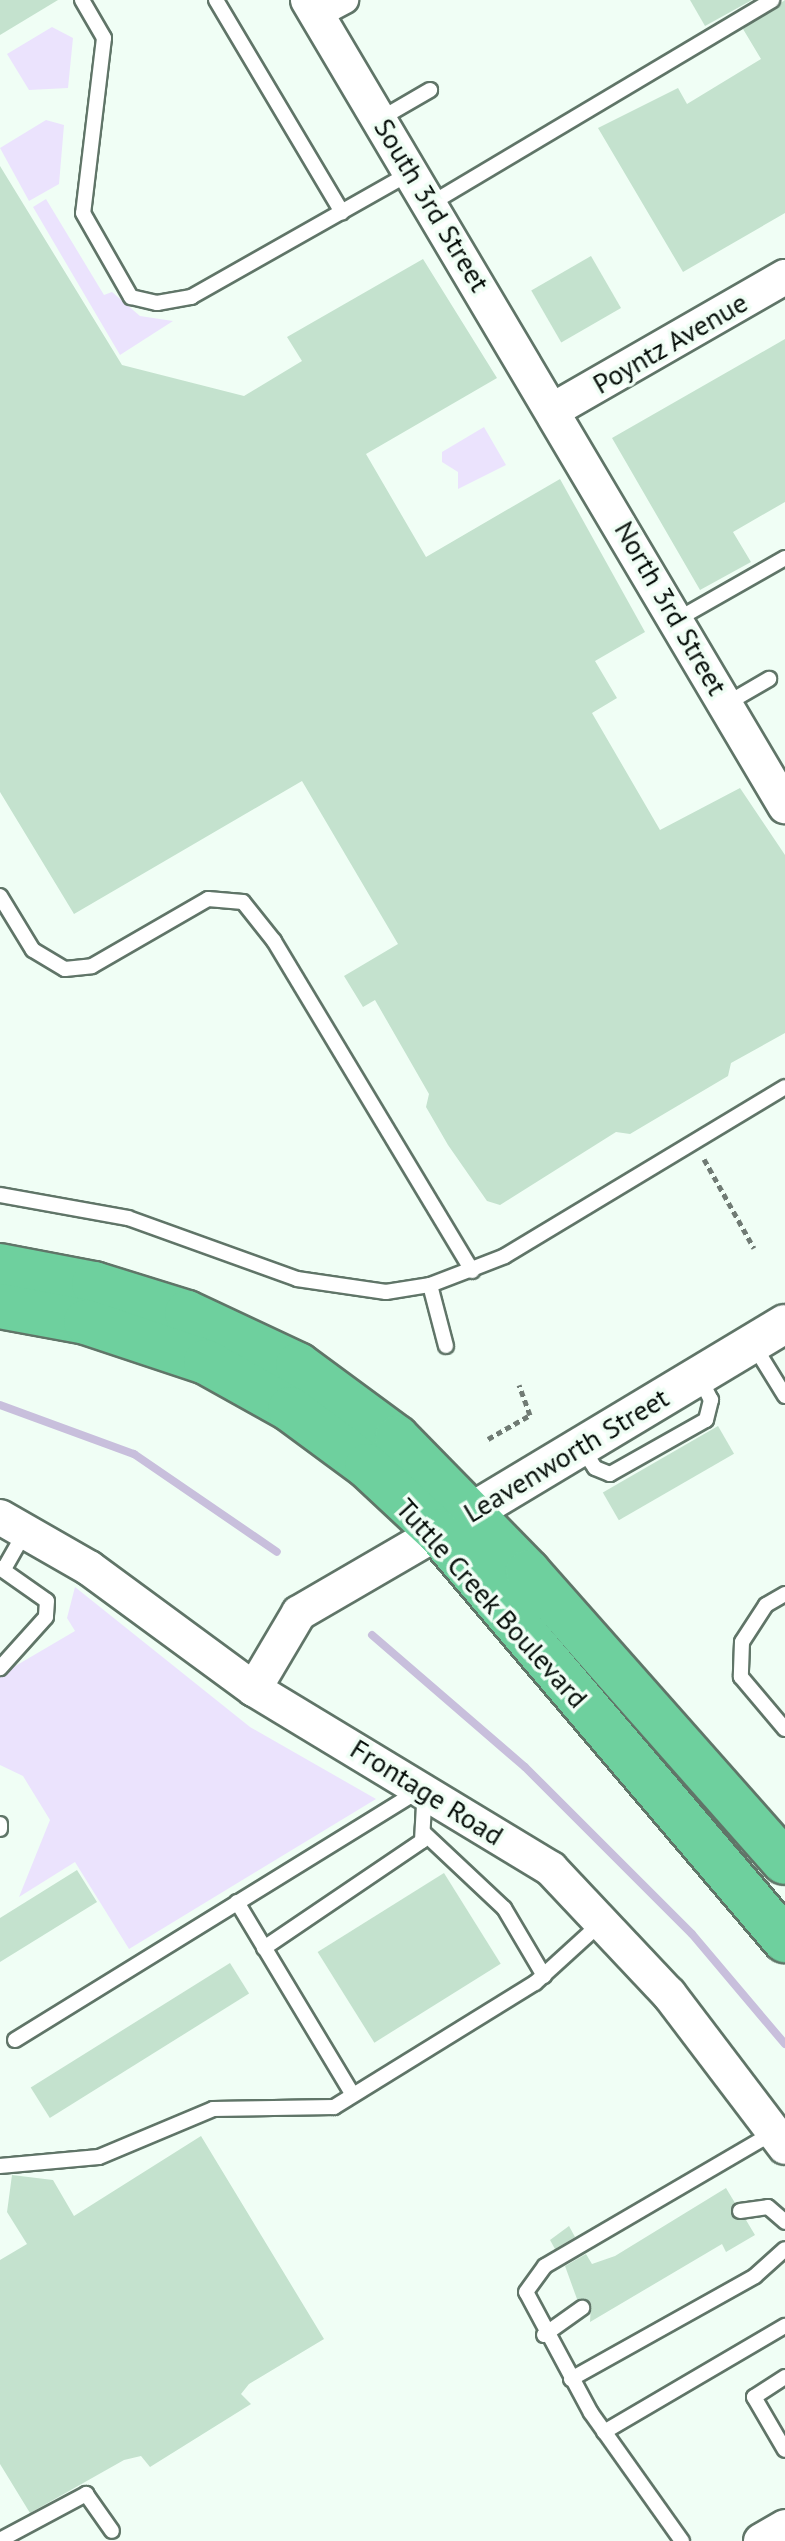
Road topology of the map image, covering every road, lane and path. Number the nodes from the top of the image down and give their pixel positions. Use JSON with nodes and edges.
{"nodes":[{"id":1,"x":82,"y":0,"type":"edge"},
{"id":2,"x":216,"y":0,"type":"edge"},
{"id":3,"x":772,"y":0,"type":"edge"},
{"id":4,"x":323,"y":5,"type":"edge"},
{"id":5,"x":430,"y":90,"type":"dead end"},
{"id":6,"x":380,"y":119,"type":"junction"},
{"id":7,"x":413,"y":172,"type":"junction"},
{"id":8,"x":432,"y":203,"type":"junction"},
{"id":9,"x":342,"y":212,"type":"junction"},
{"id":10,"x":785,"y":277,"type":"edge"},
{"id":11,"x":555,"y":409,"type":"junction"},
{"id":12,"x":785,"y":558,"type":"edge"},
{"id":13,"x":678,"y":619,"type":"junction"},
{"id":14,"x":769,"y":679,"type":"dead end"},
{"id":15,"x":726,"y":704,"type":"junction"},
{"id":16,"x":785,"y":806,"type":"edge"},
{"id":17,"x":0,"y":896,"type":"edge"},
{"id":18,"x":785,"y":1087,"type":"edge"},
{"id":19,"x":693,"y":1141,"type":"junction"},
{"id":20,"x":0,"y":1195,"type":"edge"},
{"id":21,"x":754,"y":1248,"type":"dead end"},
{"id":22,"x":0,"y":1266,"type":"edge"},
{"id":23,"x":472,"y":1271,"type":"junction"},
{"id":24,"x":430,"y":1285,"type":"junction"},
{"id":25,"x":0,"y":1306,"type":"edge"},
{"id":26,"x":785,"y":1324,"type":"edge"},
{"id":27,"x":753,"y":1343,"type":"junction"},
{"id":28,"x":446,"y":1346,"type":"dead end"},
{"id":29,"x":519,"y":1385,"type":"dead end"},
{"id":30,"x":784,"y":1393,"type":"edge"},
{"id":31,"x":488,"y":1439,"type":"dead end"},
{"id":32,"x":455,"y":1522,"type":"junction"},
{"id":33,"x":13,"y":1524,"type":"edge"},
{"id":34,"x":2,"y":1569,"type":"edge"},
{"id":35,"x":785,"y":1594,"type":"edge"},
{"id":36,"x":0,"y":1668,"type":"edge"},
{"id":37,"x":254,"y":1689,"type":"junction"},
{"id":38,"x":785,"y":1729,"type":"edge"},
{"id":39,"x":425,"y":1787,"type":"junction"},
{"id":40,"x":424,"y":1833,"type":"junction"},
{"id":41,"x":785,"y":1862,"type":"edge"},
{"id":42,"x":237,"y":1902,"type":"junction"},
{"id":43,"x":602,"y":1922,"type":"junction"},
{"id":44,"x":785,"y":1940,"type":"edge"},
{"id":45,"x":264,"y":1948,"type":"junction"},
{"id":46,"x":544,"y":1976,"type":"junction"},
{"id":47,"x":15,"y":2040,"type":"dead end"},
{"id":48,"x":353,"y":2095,"type":"junction"},
{"id":49,"x":779,"y":2139,"type":"edge"},
{"id":50,"x":0,"y":2166,"type":"edge"},
{"id":51,"x":740,"y":2211,"type":"dead end"},
{"id":52,"x":785,"y":2222,"type":"edge"},
{"id":53,"x":785,"y":2249,"type":"edge"},
{"id":54,"x":582,"y":2308,"type":"dead end"},
{"id":55,"x":785,"y":2326,"type":"edge"},
{"id":56,"x":544,"y":2335,"type":"junction"},
{"id":57,"x":785,"y":2377,"type":"edge"},
{"id":58,"x":571,"y":2379,"type":"junction"},
{"id":59,"x":604,"y":2432,"type":"junction"},
{"id":60,"x":785,"y":2450,"type":"edge"},
{"id":61,"x":785,"y":2527,"type":"edge"},
{"id":62,"x":112,"y":2531,"type":"dead end"},
{"id":63,"x":0,"y":2540,"type":"edge"},
{"id":64,"x":682,"y":2541,"type":"edge"},
{"id":65,"x":761,"y":2541,"type":"edge"}],
"edges":[{"from":1,"to":9,"type":"lane"},
{"from":2,"to":9,"type":"lane"},
{"from":3,"to":8,"type":"lane"},
{"from":4,"to":6,"type":"street","name":"South 3rd Street"},
{"from":5,"to":6,"type":"lane"},
{"from":6,"to":7,"type":"street","name":"South 3rd Street"},
{"from":7,"to":8,"type":"street","name":"South 3rd Street"},
{"from":7,"to":9,"type":"lane"},
{"from":8,"to":11,"type":"street","name":"South 3rd Street"},
{"from":10,"to":11,"type":"street","name":"Poyntz Avenue"},
{"from":11,"to":13,"type":"street","name":"North 3rd Street"},
{"from":12,"to":13,"type":"lane"},
{"from":13,"to":15,"type":"street","name":"North 3rd Street"},
{"from":14,"to":15,"type":"lane"},
{"from":15,"to":16,"type":"street","name":"North 3rd Street"},
{"from":17,"to":23,"type":"lane"},
{"from":18,"to":19,"type":"lane"},
{"from":19,"to":21,"type":"path"},
{"from":19,"to":23,"type":"lane"},
{"from":20,"to":24,"type":"lane"},
{"from":22,"to":32,"type":"highway","name":"Tuttle Creek Boulevard"},
{"from":23,"to":24,"type":"lane"},
{"from":24,"to":28,"type":"lane"},
{"from":25,"to":32,"type":"highway","name":"Tuttle Creek Boulevard"},
{"from":26,"to":27,"type":"main road","name":"Leavenworth Street"},
{"from":27,"to":30,"type":"lane"},
{"from":27,"to":32,"type":"main road","name":"Leavenworth Street"},
{"from":29,"to":31,"type":"path"},
{"from":32,"to":37,"type":"street","name":"Leavenworth Street"},
{"from":32,"to":41,"type":"highway","name":"Tuttle Creek Boulevard"},
{"from":32,"to":44,"type":"highway","name":"Tuttle Creek Boulevard"},
{"from":33,"to":34,"type":"lane"},
{"from":33,"to":37,"type":"street","name":"Frontage Road"},
{"from":34,"to":36,"type":"lane"},
{"from":35,"to":38,"type":"lane"},
{"from":37,"to":39,"type":"street","name":"Frontage Road"},
{"from":39,"to":40,"type":"lane"},
{"from":39,"to":42,"type":"lane"},
{"from":39,"to":43,"type":"street","name":"Frontage Road"},
{"from":40,"to":45,"type":"lane"},
{"from":40,"to":46,"type":"lane"},
{"from":42,"to":45,"type":"lane"},
{"from":42,"to":47,"type":"lane"},
{"from":43,"to":46,"type":"lane"},
{"from":43,"to":49,"type":"street","name":"Frontage Road"},
{"from":45,"to":48,"type":"lane"},
{"from":46,"to":48,"type":"lane"},
{"from":48,"to":50,"type":"lane"},
{"from":49,"to":56,"type":"lane"},
{"from":51,"to":52,"type":"lane"},
{"from":53,"to":58,"type":"lane"},
{"from":54,"to":56,"type":"lane"},
{"from":55,"to":59,"type":"lane"},
{"from":56,"to":58,"type":"lane"},
{"from":57,"to":60,"type":"lane"},
{"from":58,"to":59,"type":"lane"},
{"from":59,"to":64,"type":"lane"},
{"from":61,"to":65,"type":"street"},
{"from":62,"to":63,"type":"lane"}]}
